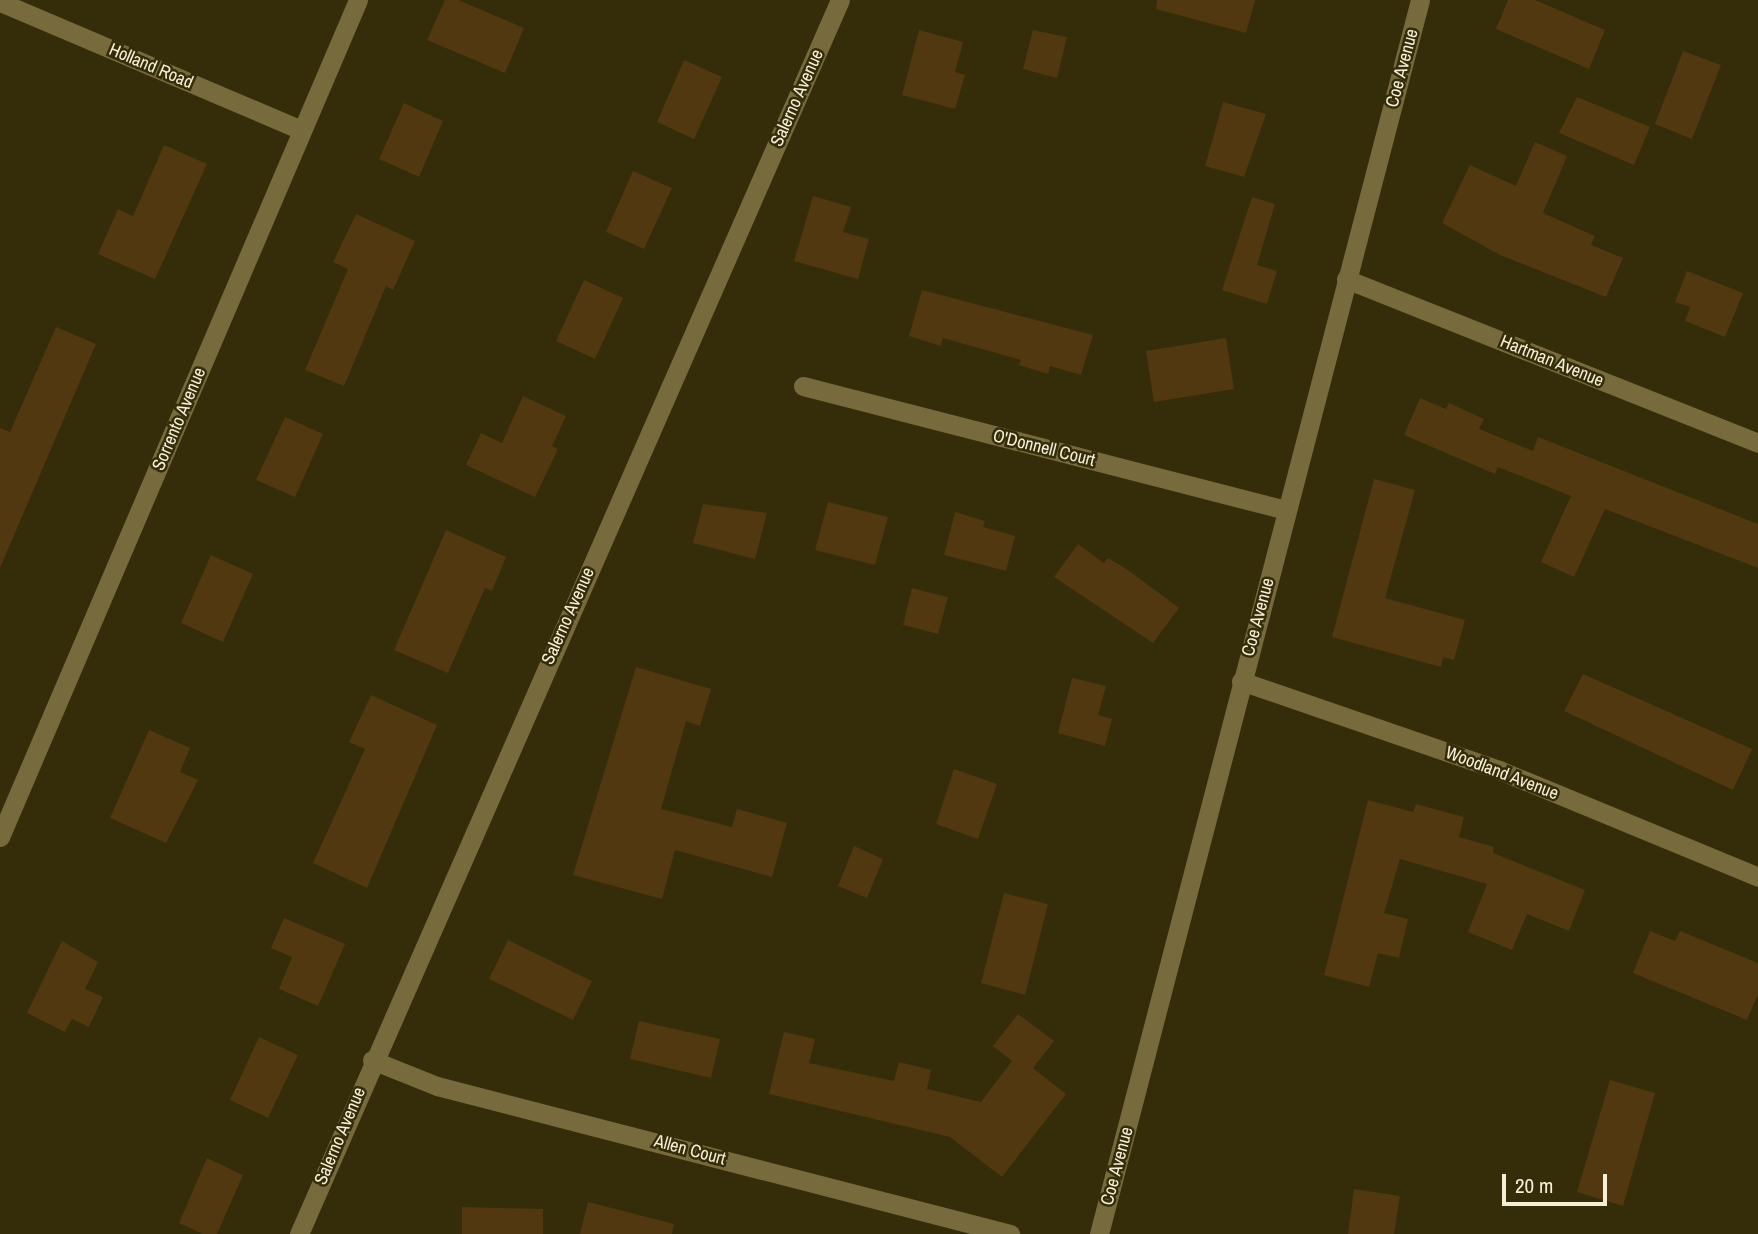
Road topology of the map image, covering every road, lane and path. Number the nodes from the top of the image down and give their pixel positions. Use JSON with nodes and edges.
{"nodes":[{"id":1,"x":358,"y":0,"type":"edge"},
{"id":2,"x":840,"y":0,"type":"edge"},
{"id":3,"x":1420,"y":0,"type":"edge"},
{"id":4,"x":0,"y":2,"type":"edge"},
{"id":5,"x":302,"y":130,"type":"junction"},
{"id":6,"x":1346,"y":279,"type":"junction"},
{"id":7,"x":803,"y":386,"type":"dead end"},
{"id":8,"x":1758,"y":443,"type":"edge"},
{"id":9,"x":1286,"y":510,"type":"junction"},
{"id":10,"x":1241,"y":681,"type":"junction"},
{"id":11,"x":0,"y":838,"type":"edge"},
{"id":12,"x":1758,"y":877,"type":"edge"},
{"id":13,"x":372,"y":1060,"type":"junction"},
{"id":14,"x":299,"y":1234,"type":"edge"},
{"id":15,"x":1010,"y":1234,"type":"edge"},
{"id":16,"x":1099,"y":1234,"type":"edge"}],
"edges":[{"from":1,"to":5,"type":"street","name":"Sorrento Avenue"},
{"from":2,"to":13,"type":"street","name":"Salerno Avenue"},
{"from":3,"to":6,"type":"street","name":"Coe Avenue"},
{"from":4,"to":5,"type":"street","name":"Holland Road"},
{"from":5,"to":11,"type":"street","name":"Sorrento Avenue"},
{"from":6,"to":8,"type":"street","name":"Hartman Avenue"},
{"from":6,"to":9,"type":"street","name":"Coe Avenue"},
{"from":7,"to":9,"type":"street","name":"O'Donnell Court"},
{"from":9,"to":10,"type":"street","name":"Coe Avenue"},
{"from":10,"to":12,"type":"street","name":"Woodland Avenue"},
{"from":10,"to":16,"type":"street","name":"Coe Avenue"},
{"from":13,"to":14,"type":"street","name":"Salerno Avenue"},
{"from":13,"to":15,"type":"street","name":"Allen Court"}]}
